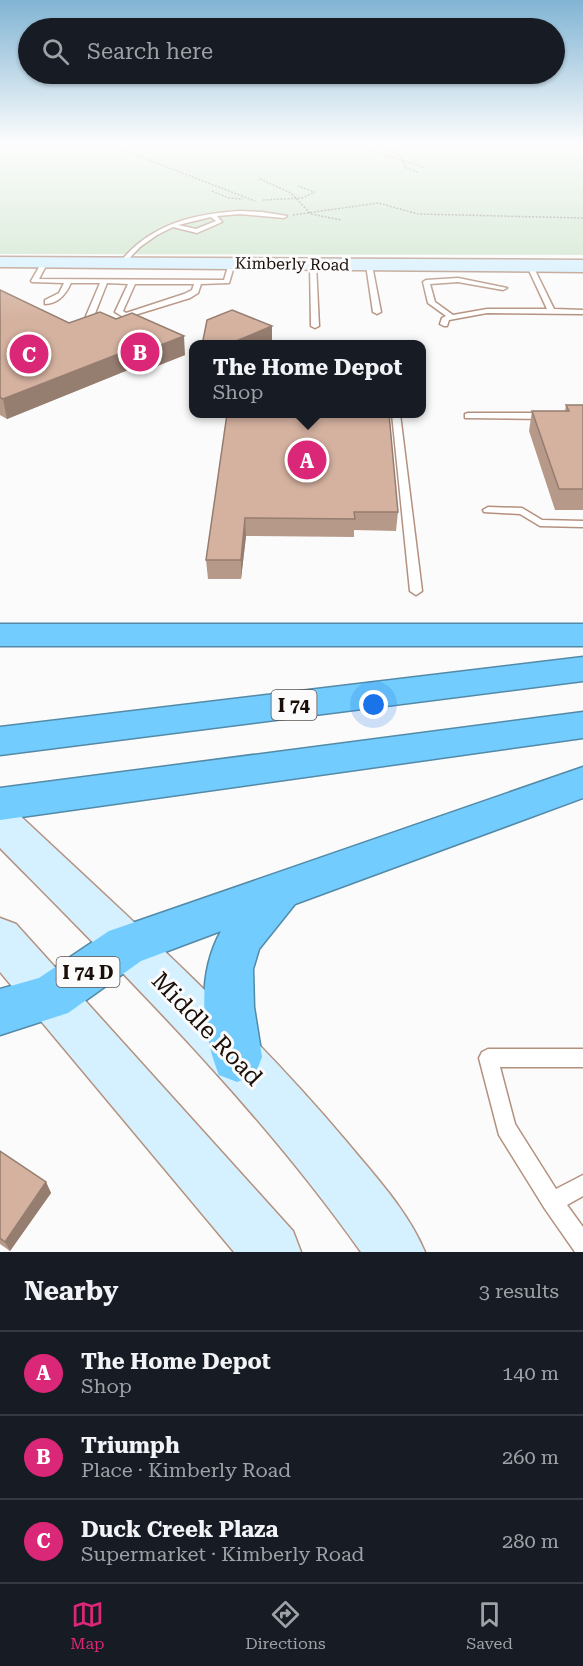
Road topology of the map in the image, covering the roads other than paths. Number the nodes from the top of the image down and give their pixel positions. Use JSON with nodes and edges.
{"nodes":[{"id":1,"x":213,"y":215,"type":"junction"},
{"id":2,"x":284,"y":216,"type":"road end"},
{"id":3,"x":173,"y":225,"type":"junction"},
{"id":4,"x":0,"y":262,"type":"edge"},
{"id":5,"x":45,"y":262,"type":"junction"},
{"id":6,"x":123,"y":262,"type":"junction"},
{"id":7,"x":232,"y":263,"type":"junction"},
{"id":8,"x":313,"y":264,"type":"junction"},
{"id":9,"x":369,"y":265,"type":"junction"},
{"id":10,"x":530,"y":266,"type":"junction"},
{"id":11,"x":583,"y":266,"type":"edge"},
{"id":12,"x":69,"y":281,"type":"junction"},
{"id":13,"x":104,"y":282,"type":"junction"},
{"id":14,"x":132,"y":282,"type":"junction"},
{"id":15,"x":198,"y":282,"type":"junction"},
{"id":16,"x":503,"y":288,"type":"dead end"},
{"id":17,"x":48,"y":302,"type":"dead end"},
{"id":18,"x":551,"y":311,"type":"junction"},
{"id":19,"x":377,"y":312,"type":"dead end"},
{"id":20,"x":583,"y":312,"type":"edge"},
{"id":21,"x":90,"y":316,"type":"edge"},
{"id":22,"x":452,"y":317,"type":"junction"},
{"id":23,"x":444,"y":324,"type":"dead end"},
{"id":24,"x":315,"y":326,"type":"dead end"},
{"id":25,"x":468,"y":416,"type":"dead end"},
{"id":26,"x":562,"y":416,"type":"edge"},
{"id":27,"x":396,"y":418,"type":"edge"},
{"id":28,"x":488,"y":510,"type":"dead end"},
{"id":29,"x":583,"y":524,"type":"edge"},
{"id":30,"x":416,"y":591,"type":"dead end"},
{"id":31,"x":0,"y":635,"type":"edge"},
{"id":32,"x":583,"y":635,"type":"edge"},
{"id":33,"x":583,"y":669,"type":"edge"},
{"id":34,"x":583,"y":725,"type":"edge"},
{"id":35,"x":2,"y":741,"type":"edge"},
{"id":36,"x":583,"y":782,"type":"edge"},
{"id":37,"x":0,"y":804,"type":"edge"},
{"id":38,"x":0,"y":822,"type":"edge"},
{"id":39,"x":281,"y":892,"type":"junction"},
{"id":40,"x":0,"y":938,"type":"edge"},
{"id":41,"x":125,"y":946,"type":"junction"},
{"id":42,"x":51,"y":997,"type":"junction"},
{"id":43,"x":0,"y":1012,"type":"edge"},
{"id":44,"x":237,"y":1057,"type":"junction"},
{"id":45,"x":583,"y":1058,"type":"edge"},
{"id":46,"x":583,"y":1185,"type":"edge"},
{"id":47,"x":552,"y":1202,"type":"junction"},
{"id":48,"x":583,"y":1245,"type":"edge"},
{"id":49,"x":272,"y":1252,"type":"edge"},
{"id":50,"x":396,"y":1252,"type":"edge"}],
"edges":[{"from":1,"to":2,"type":"lane"},
{"from":1,"to":3,"type":"lane"},
{"from":1,"to":3,"type":"lane"},
{"from":3,"to":6,"type":"lane"},
{"from":4,"to":5,"type":"main road","name":"Kimberly Road"},
{"from":5,"to":6,"type":"main road","name":"Kimberly Road"},
{"from":5,"to":12,"type":"lane"},
{"from":6,"to":7,"type":"main road","name":"Kimberly Road"},
{"from":7,"to":8,"type":"main road","name":"Kimberly Road"},
{"from":7,"to":15,"type":"lane"},
{"from":8,"to":9,"type":"main road","name":"Kimberly Road"},
{"from":8,"to":24,"type":"lane"},
{"from":9,"to":10,"type":"main road","name":"Kimberly Road"},
{"from":9,"to":19,"type":"lane"},
{"from":10,"to":11,"type":"main road","name":"Kimberly Road"},
{"from":10,"to":18,"type":"lane"},
{"from":12,"to":13,"type":"lane"},
{"from":12,"to":17,"type":"lane"},
{"from":13,"to":14,"type":"lane"},
{"from":13,"to":21,"type":"lane"},
{"from":14,"to":15,"type":"lane"},
{"from":14,"to":15,"type":"lane"},
{"from":16,"to":22,"type":"lane"},
{"from":18,"to":20,"type":"lane"},
{"from":18,"to":22,"type":"lane"},
{"from":22,"to":23,"type":"lane"},
{"from":25,"to":26,"type":"lane"},
{"from":27,"to":30,"type":"lane"},
{"from":28,"to":29,"type":"lane"},
{"from":31,"to":32,"type":"highway"},
{"from":33,"to":35,"type":"highway","number":"I 74"},
{"from":34,"to":37,"type":"highway"},
{"from":36,"to":39,"type":"highway"},
{"from":38,"to":41,"type":"main road","name":"Middle Road"},
{"from":39,"to":41,"type":"highway"},
{"from":39,"to":44,"type":"highway"},
{"from":40,"to":42,"type":"main road"},
{"from":41,"to":42,"type":"highway","number":"I 74 D"},
{"from":41,"to":44,"type":"main road","name":"Middle Road"},
{"from":42,"to":43,"type":"highway"},
{"from":42,"to":49,"type":"main road"},
{"from":44,"to":50,"type":"main road","name":"Middle Road"},
{"from":45,"to":47,"type":"lane"},
{"from":46,"to":47,"type":"lane"},
{"from":47,"to":48,"type":"lane"}]}
